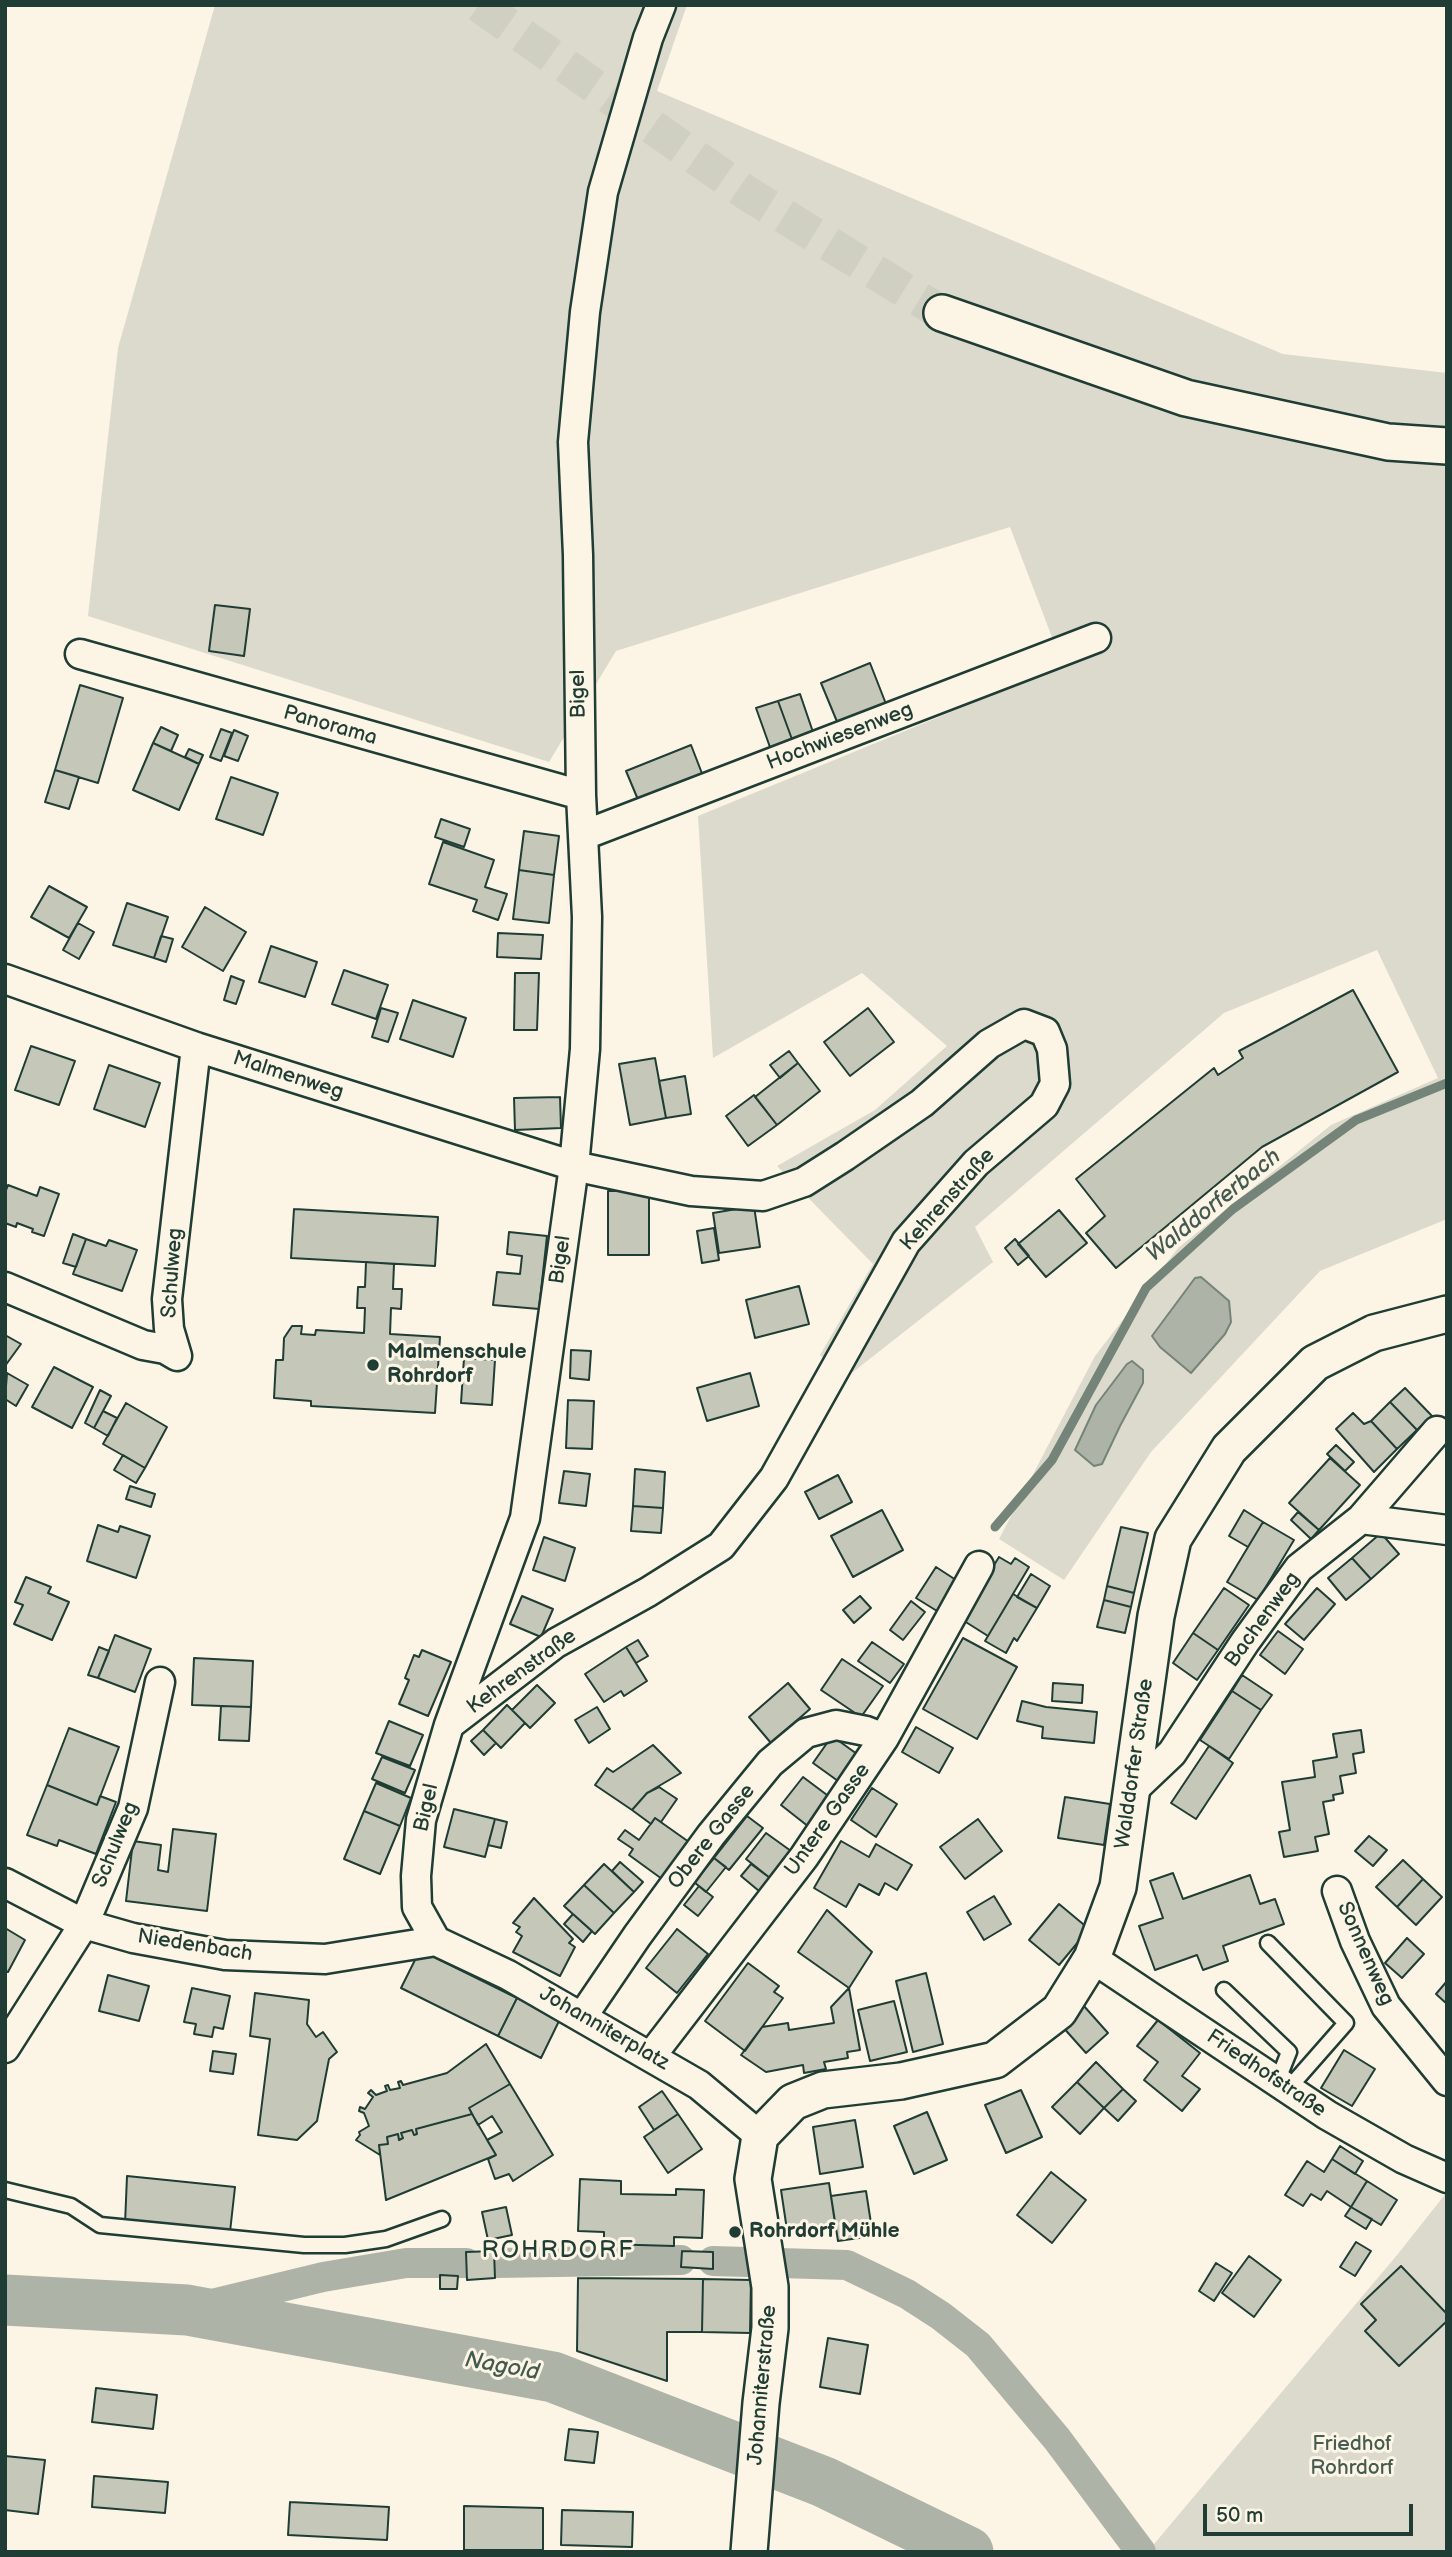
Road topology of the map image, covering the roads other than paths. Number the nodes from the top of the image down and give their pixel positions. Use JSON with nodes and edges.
{"nodes":[{"id":1,"x":661,"y":5,"type":"edge"},
{"id":2,"x":942,"y":313,"type":"tunnel mouth"},
{"id":3,"x":1447,"y":446,"type":"edge"},
{"id":4,"x":1096,"y":638,"type":"dead end"},
{"id":5,"x":80,"y":653,"type":"dead end"},
{"id":6,"x":580,"y":795,"type":"junction"},
{"id":7,"x":584,"y":835,"type":"junction"},
{"id":8,"x":5,"y":979,"type":"edge"},
{"id":9,"x":196,"y":1047,"type":"junction"},
{"id":10,"x":574,"y":1166,"type":"junction"},
{"id":11,"x":5,"y":1287,"type":"edge"},
{"id":12,"x":1447,"y":1314,"type":"edge"},
{"id":13,"x":1437,"y":1431,"type":"dead end"},
{"id":14,"x":1361,"y":1519,"type":"junction"},
{"id":15,"x":1447,"y":1530,"type":"edge"},
{"id":16,"x":979,"y":1566,"type":"dead end"},
{"id":17,"x":160,"y":1682,"type":"dead end"},
{"id":18,"x":449,"y":1725,"type":"junction"},
{"id":19,"x":884,"y":1738,"type":"junction"},
{"id":20,"x":1133,"y":1790,"type":"junction"},
{"id":21,"x":5,"y":1883,"type":"edge"},
{"id":22,"x":1337,"y":1891,"type":"dead end"},
{"id":23,"x":84,"y":1924,"type":"junction"},
{"id":24,"x":436,"y":1941,"type":"junction"},
{"id":25,"x":1268,"y":1943,"type":"dead end"},
{"id":26,"x":1092,"y":1958,"type":"junction"},
{"id":27,"x":1224,"y":1990,"type":"dead end"},
{"id":28,"x":582,"y":2017,"type":"junction"},
{"id":29,"x":5,"y":2049,"type":"edge"},
{"id":30,"x":651,"y":2056,"type":"junction"},
{"id":31,"x":1447,"y":2081,"type":"edge"},
{"id":32,"x":1283,"y":2085,"type":"junction"},
{"id":33,"x":760,"y":2136,"type":"junction"},
{"id":34,"x":1447,"y":2178,"type":"edge"},
{"id":35,"x":5,"y":2190,"type":"edge"},
{"id":36,"x":442,"y":2219,"type":"dead end"},
{"id":37,"x":749,"y":2552,"type":"edge"}],
"edges":[{"from":1,"to":6,"type":"street","name":"Bigel"},
{"from":2,"to":3,"type":"street"},
{"from":4,"to":7,"type":"street","name":"Hochwiesenweg"},
{"from":5,"to":6,"type":"street","name":"Panorama"},
{"from":6,"to":7,"type":"street","name":"Bigel"},
{"from":7,"to":10,"type":"street","name":"Bigel"},
{"from":8,"to":9,"type":"street","name":"Malmenweg"},
{"from":9,"to":10,"type":"street","name":"Malmenweg"},
{"from":9,"to":11,"type":"street","name":"Schulweg"},
{"from":10,"to":18,"type":"street","name":"Bigel"},
{"from":10,"to":18,"type":"street","name":"Kehrenstraße"},
{"from":12,"to":20,"type":"street","name":"Walddorfer Straße"},
{"from":13,"to":14,"type":"street","name":"Bachenweg"},
{"from":14,"to":15,"type":"street"},
{"from":14,"to":20,"type":"street","name":"Bachenweg"},
{"from":16,"to":19,"type":"street","name":"Untere Gasse"},
{"from":17,"to":23,"type":"street","name":"Schulweg"},
{"from":18,"to":24,"type":"street","name":"Bigel"},
{"from":19,"to":28,"type":"street","name":"Obere Gasse"},
{"from":19,"to":30,"type":"street","name":"Untere Gasse"},
{"from":20,"to":26,"type":"street","name":"Walddorfer Straße"},
{"from":21,"to":23,"type":"street","name":"Niedenbach"},
{"from":22,"to":31,"type":"street","name":"Sonnenweg"},
{"from":23,"to":24,"type":"street","name":"Niedenbach"},
{"from":23,"to":29,"type":"street","name":"Schulweg"},
{"from":24,"to":28,"type":"street","name":"Johanniterplatz"},
{"from":25,"to":32,"type":"lane"},
{"from":26,"to":32,"type":"street","name":"Friedhofstraße"},
{"from":26,"to":33,"type":"street","name":"Walddorfer Straße"},
{"from":27,"to":32,"type":"lane"},
{"from":28,"to":30,"type":"street","name":"Johanniterplatz"},
{"from":30,"to":33,"type":"street","name":"Johanniterplatz"},
{"from":32,"to":34,"type":"street","name":"Friedhofstraße"},
{"from":33,"to":37,"type":"street","name":"Johanniterstraße"},
{"from":35,"to":36,"type":"lane"}]}
